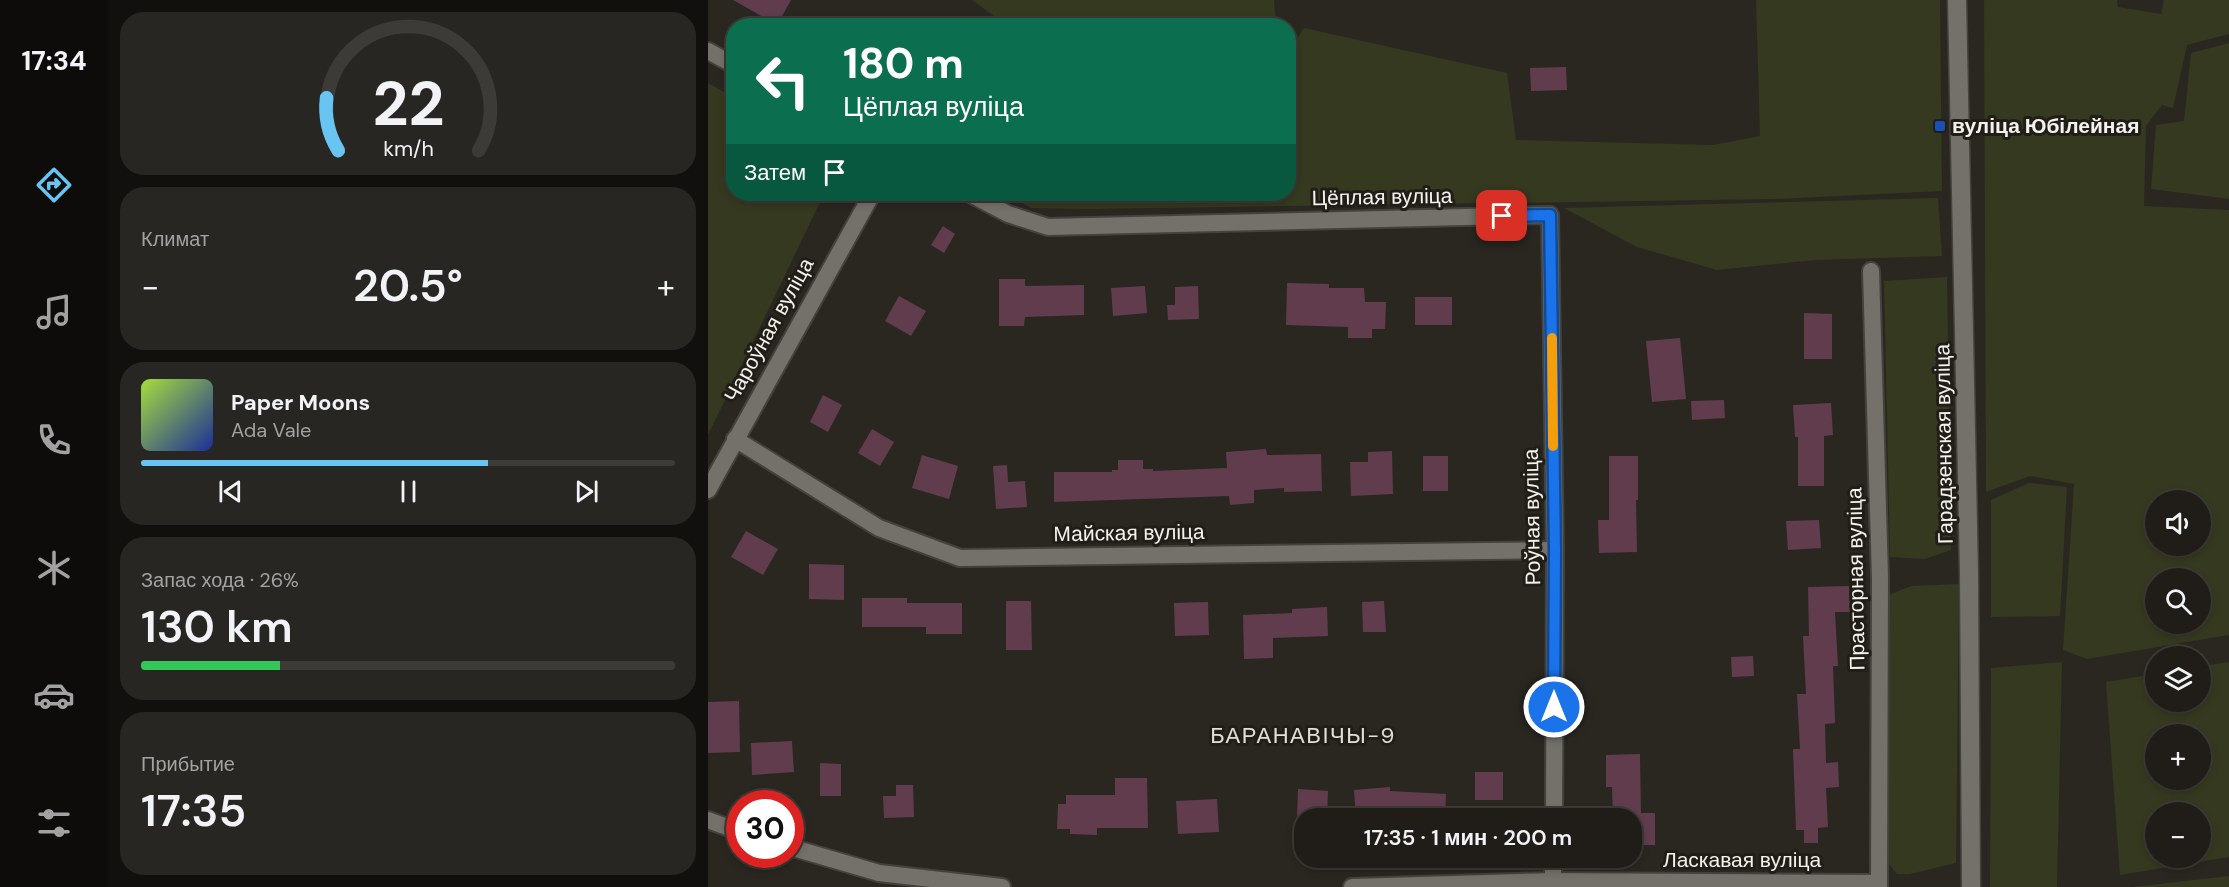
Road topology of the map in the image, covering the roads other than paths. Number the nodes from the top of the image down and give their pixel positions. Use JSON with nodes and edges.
{"nodes":[{"id":1,"x":1958,"y":0,"type":"edge"},
{"id":2,"x":708,"y":51,"type":"edge"},
{"id":3,"x":726,"y":61,"type":"edge"},
{"id":4,"x":868,"y":201,"type":"edge"},
{"id":5,"x":983,"y":201,"type":"edge"},
{"id":6,"x":1550,"y":215,"type":"joint"},
{"id":7,"x":1870,"y":271,"type":"dead end"},
{"id":8,"x":735,"y":439,"type":"junction"},
{"id":9,"x":708,"y":490,"type":"edge"},
{"id":10,"x":1555,"y":550,"type":"junction"},
{"id":11,"x":1554,"y":808,"type":"edge"},
{"id":12,"x":708,"y":820,"type":"edge"},
{"id":13,"x":726,"y":826,"type":"edge"},
{"id":14,"x":804,"y":851,"type":"edge"},
{"id":15,"x":1553,"y":868,"type":"edge"},
{"id":16,"x":1553,"y":884,"type":"edge"},
{"id":17,"x":1879,"y":885,"type":"edge"},
{"id":18,"x":1002,"y":887,"type":"edge"},
{"id":19,"x":1352,"y":887,"type":"edge"},
{"id":20,"x":1971,"y":887,"type":"edge"}],
"edges":[{"from":1,"to":20,"type":"main road","name":"Гарадзенская вуліца"},
{"from":2,"to":3,"type":"street"},
{"from":4,"to":8,"type":"street","name":"Чароўная вуліца"},
{"from":5,"to":6,"type":"street","name":"Цёплая вуліца"},
{"from":6,"to":10,"type":"street","name":"Роўная вуліца"},
{"from":7,"to":17,"type":"street","name":"Прасторная вуліца"},
{"from":8,"to":9,"type":"street","name":"Чароўная вуліца"},
{"from":8,"to":10,"type":"street","name":"Майская вуліца"},
{"from":10,"to":11,"type":"street","name":"Роўная вуліца"},
{"from":12,"to":13,"type":"street"},
{"from":14,"to":18,"type":"street"},
{"from":15,"to":16,"type":"street"},
{"from":16,"to":17,"type":"street","name":"Ласкавая вуліца"},
{"from":16,"to":19,"type":"street","name":"Ласкавая вуліца"}]}
